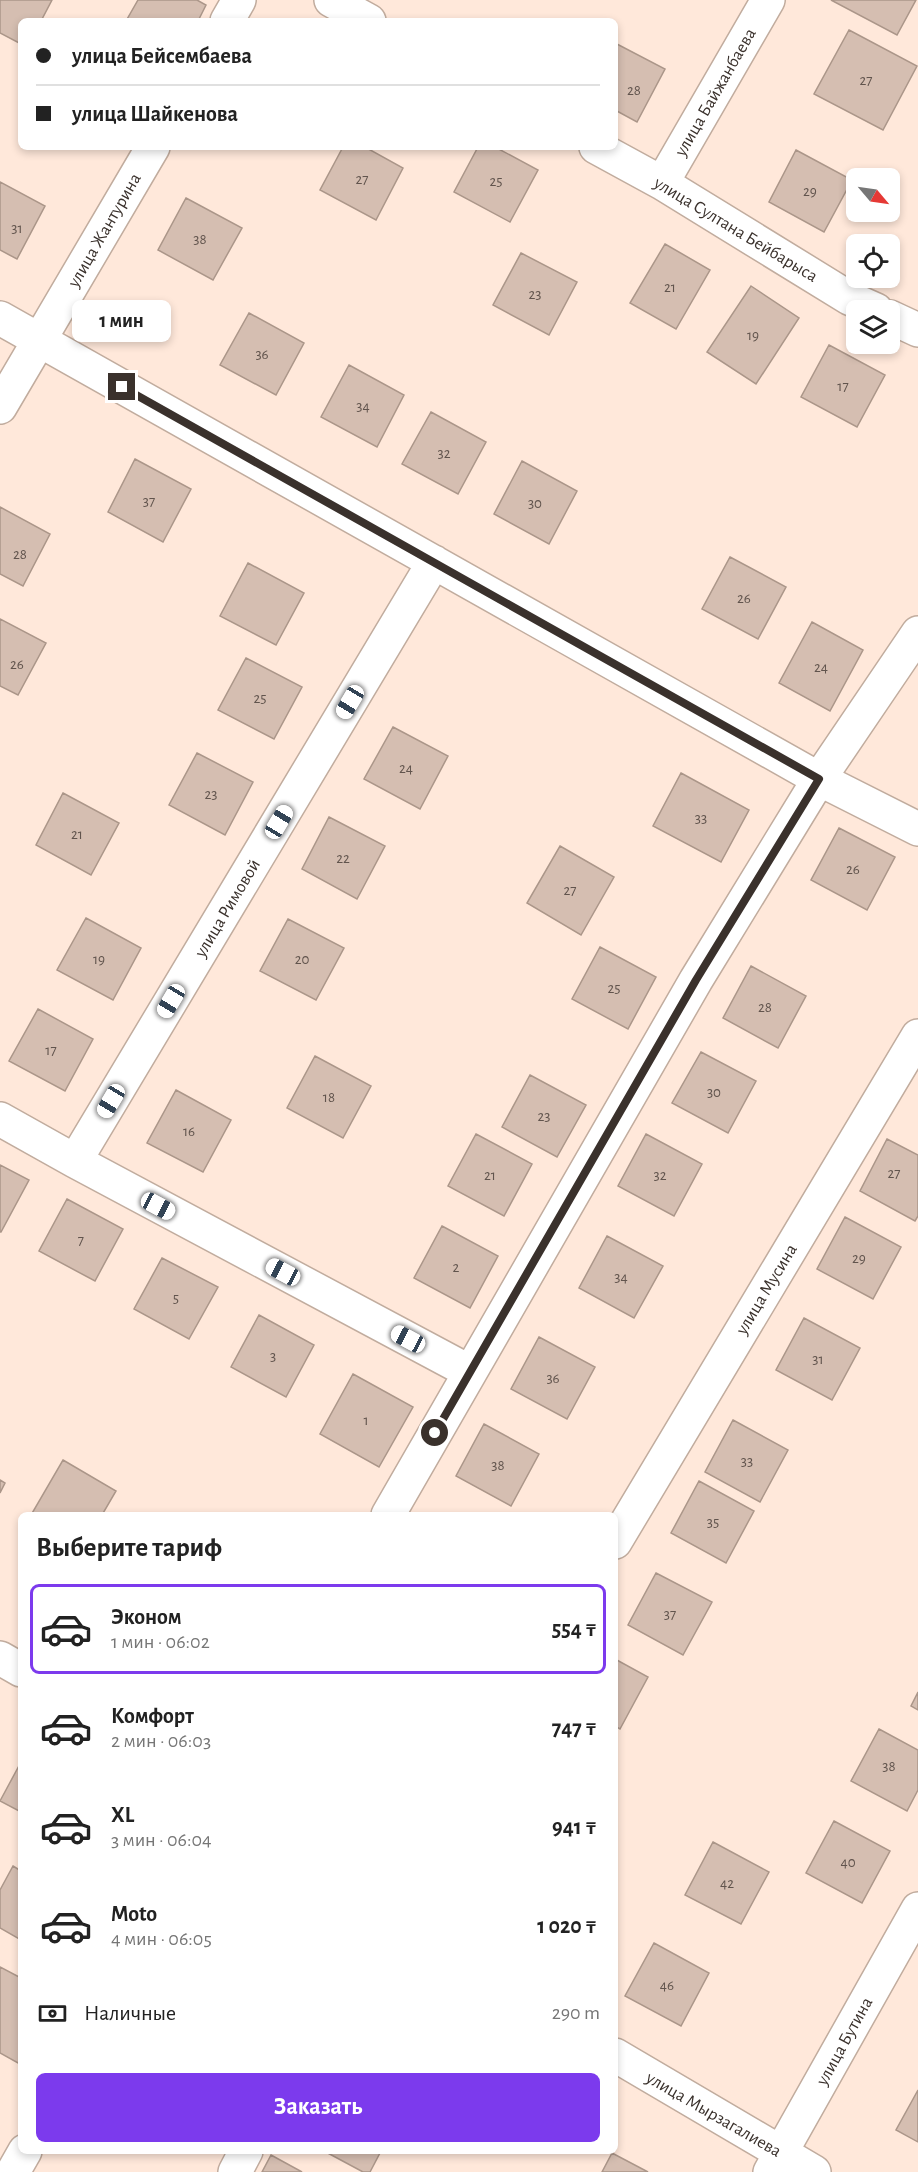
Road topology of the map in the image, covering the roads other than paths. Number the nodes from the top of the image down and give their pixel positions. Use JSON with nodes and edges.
{"nodes":[{"id":1,"x":239,"y":0,"type":"edge"},
{"id":2,"x":331,"y":0,"type":"edge"},
{"id":3,"x":768,"y":0,"type":"edge"},
{"id":4,"x":229,"y":18,"type":"edge"},
{"id":5,"x":364,"y":18,"type":"edge"},
{"id":6,"x":151,"y":150,"type":"edge"},
{"id":7,"x":602,"y":150,"type":"edge"},
{"id":8,"x":662,"y":183,"type":"junction"},
{"id":9,"x":854,"y":300,"type":"edge"},
{"id":10,"x":0,"y":318,"type":"edge"},
{"id":11,"x":900,"y":322,"type":"edge"},
{"id":12,"x":918,"y":330,"type":"edge"},
{"id":13,"x":39,"y":340,"type":"junction"},
{"id":14,"x":0,"y":406,"type":"edge"},
{"id":15,"x":434,"y":562,"type":"junction"},
{"id":16,"x":918,"y":633,"type":"edge"},
{"id":17,"x":819,"y":779,"type":"junction"},
{"id":18,"x":918,"y":829,"type":"edge"},
{"id":19,"x":918,"y":1036,"type":"edge"},
{"id":20,"x":0,"y":1119,"type":"edge"},
{"id":21,"x":75,"y":1161,"type":"junction"},
{"id":22,"x":470,"y":1372,"type":"junction"},
{"id":23,"x":390,"y":1512,"type":"edge"},
{"id":24,"x":618,"y":1537,"type":"edge"},
{"id":25,"x":0,"y":1658,"type":"edge"},
{"id":26,"x":18,"y":1668,"type":"edge"},
{"id":27,"x":918,"y":1910,"type":"edge"},
{"id":28,"x":618,"y":2057,"type":"edge"},
{"id":29,"x":23,"y":2154,"type":"edge"},
{"id":30,"x":244,"y":2154,"type":"edge"},
{"id":31,"x":776,"y":2162,"type":"edge"},
{"id":32,"x":13,"y":2172,"type":"edge"},
{"id":33,"x":235,"y":2172,"type":"edge"},
{"id":34,"x":814,"y":2172,"type":"edge"}],
"edges":[{"from":1,"to":4,"type":"street"},
{"from":2,"to":5,"type":"street"},
{"from":3,"to":8,"type":"street","name":"улица Байжанбаева"},
{"from":6,"to":13,"type":"street","name":"улица Жантурина"},
{"from":7,"to":8,"type":"street","name":"улица Султана Бейбарыса"},
{"from":8,"to":9,"type":"street","name":"улица Султана Бейбарыса"},
{"from":10,"to":13,"type":"street"},
{"from":11,"to":12,"type":"street"},
{"from":13,"to":14,"type":"street","name":"улица Жантурина"},
{"from":13,"to":15,"type":"street"},
{"from":15,"to":17,"type":"street"},
{"from":15,"to":21,"type":"street","name":"улица Римовой"},
{"from":16,"to":17,"type":"street"},
{"from":17,"to":18,"type":"street"},
{"from":17,"to":22,"type":"street"},
{"from":19,"to":24,"type":"street","name":"улица Мусина"},
{"from":20,"to":21,"type":"street"},
{"from":21,"to":22,"type":"street"},
{"from":22,"to":23,"type":"street"},
{"from":25,"to":26,"type":"street"},
{"from":27,"to":31,"type":"street","name":"улица Бутина"},
{"from":28,"to":31,"type":"street","name":"улица Мырзагалиева"},
{"from":29,"to":32,"type":"street"},
{"from":30,"to":33,"type":"street"},
{"from":31,"to":34,"type":"street","name":"улица Мырзагалиева"}]}
